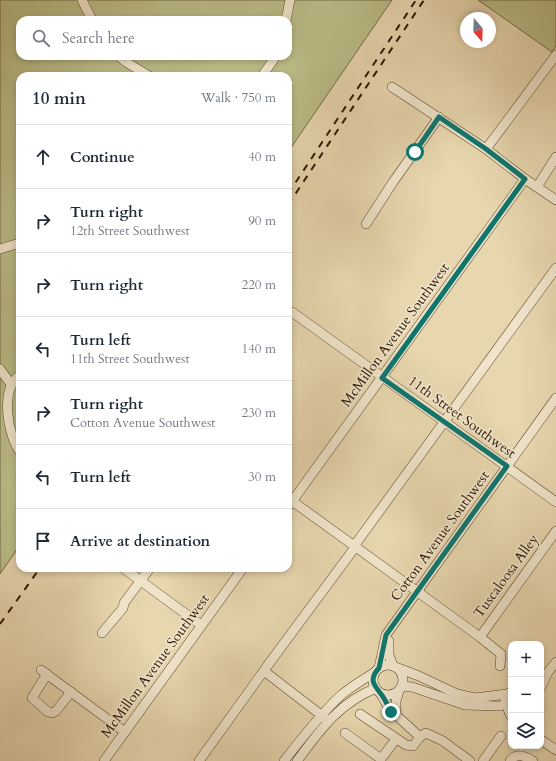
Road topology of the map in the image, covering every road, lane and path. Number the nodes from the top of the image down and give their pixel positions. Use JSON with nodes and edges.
{"nodes":[{"id":1,"x":82,"y":0,"type":"edge"},
{"id":2,"x":290,"y":0,"type":"edge"},
{"id":3,"x":90,"y":16,"type":"edge"},
{"id":4,"x":287,"y":16,"type":"edge"},
{"id":5,"x":556,"y":54,"type":"edge"},
{"id":6,"x":124,"y":60,"type":"edge"},
{"id":7,"x":273,"y":60,"type":"edge"},
{"id":8,"x":142,"y":72,"type":"edge"},
{"id":9,"x":265,"y":72,"type":"edge"},
{"id":10,"x":392,"y":87,"type":"dead end"},
{"id":11,"x":439,"y":117,"type":"junction"},
{"id":12,"x":486,"y":149,"type":"junction"},
{"id":13,"x":556,"y":157,"type":"edge"},
{"id":14,"x":525,"y":179,"type":"junction"},
{"id":15,"x":537,"y":187,"type":"junction"},
{"id":16,"x":556,"y":200,"type":"edge"},
{"id":17,"x":366,"y":224,"type":"dead end"},
{"id":18,"x":16,"y":244,"type":"edge"},
{"id":19,"x":3,"y":246,"type":"edge"},
{"id":20,"x":556,"y":268,"type":"edge"},
{"id":21,"x":292,"y":312,"type":"dead end"},
{"id":22,"x":0,"y":369,"type":"edge"},
{"id":23,"x":16,"y":378,"type":"edge"},
{"id":24,"x":382,"y":378,"type":"junction"},
{"id":25,"x":10,"y":383,"type":"junction"},
{"id":26,"x":556,"y":398,"type":"edge"},
{"id":27,"x":445,"y":422,"type":"junction"},
{"id":28,"x":16,"y":445,"type":"edge"},
{"id":29,"x":507,"y":466,"type":"junction"},
{"id":30,"x":292,"y":498,"type":"edge"},
{"id":31,"x":556,"y":502,"type":"edge"},
{"id":32,"x":292,"y":504,"type":"edge"},
{"id":33,"x":556,"y":531,"type":"edge"},
{"id":34,"x":355,"y":546,"type":"junction"},
{"id":35,"x":129,"y":572,"type":"edge"},
{"id":36,"x":147,"y":572,"type":"edge"},
{"id":37,"x":240,"y":572,"type":"edge"},
{"id":38,"x":141,"y":581,"type":"junction"},
{"id":39,"x":417,"y":591,"type":"junction"},
{"id":40,"x":201,"y":625,"type":"junction"},
{"id":41,"x":389,"y":632,"type":"junction"},
{"id":42,"x":102,"y":633,"type":"dead end"},
{"id":43,"x":480,"y":637,"type":"junction"},
{"id":44,"x":556,"y":662,"type":"edge"},
{"id":45,"x":500,"y":666,"type":"dead end"},
{"id":46,"x":395,"y":667,"type":"junction"},
{"id":47,"x":377,"y":670,"type":"junction"},
{"id":48,"x":264,"y":671,"type":"junction"},
{"id":49,"x":545,"y":674,"type":"edge"},
{"id":50,"x":401,"y":689,"type":"junction"},
{"id":51,"x":378,"y":691,"type":"junction"},
{"id":52,"x":71,"y":692,"type":"junction"},
{"id":53,"x":508,"y":694,"type":"edge"},
{"id":54,"x":508,"y":703,"type":"edge"},
{"id":55,"x":360,"y":714,"type":"dead end"},
{"id":56,"x":396,"y":714,"type":"junction"},
{"id":57,"x":325,"y":718,"type":"junction"},
{"id":58,"x":124,"y":732,"type":"junction"},
{"id":59,"x":345,"y":733,"type":"dead end"},
{"id":60,"x":501,"y":736,"type":"dead end"},
{"id":61,"x":420,"y":737,"type":"junction"},
{"id":62,"x":396,"y":739,"type":"junction"},
{"id":63,"x":544,"y":742,"type":"edge"},
{"id":64,"x":556,"y":750,"type":"edge"},
{"id":65,"x":104,"y":761,"type":"edge"},
{"id":66,"x":199,"y":761,"type":"edge"},
{"id":67,"x":284,"y":761,"type":"edge"},
{"id":68,"x":297,"y":761,"type":"edge"},
{"id":69,"x":470,"y":761,"type":"edge"},
{"id":70,"x":483,"y":761,"type":"edge"},
{"id":71,"x":510,"y":761,"type":"edge"},
{"id":72,"x":533,"y":761,"type":"edge"}],
"edges":[{"from":1,"to":3,"type":"street"},
{"from":2,"to":4,"type":"street"},
{"from":5,"to":12,"type":"street"},
{"from":6,"to":8,"type":"street"},
{"from":7,"to":9,"type":"street"},
{"from":10,"to":11,"type":"street"},
{"from":11,"to":12,"type":"street"},
{"from":11,"to":17,"type":"street"},
{"from":12,"to":14,"type":"street"},
{"from":13,"to":15,"type":"street"},
{"from":14,"to":15,"type":"street"},
{"from":14,"to":24,"type":"street","name":"McMillon Avenue Southwest"},
{"from":15,"to":16,"type":"street"},
{"from":18,"to":19,"type":"street"},
{"from":20,"to":27,"type":"street"},
{"from":21,"to":24,"type":"street","name":"11th Street Southwest"},
{"from":22,"to":25,"type":"street"},
{"from":23,"to":25,"type":"street"},
{"from":24,"to":27,"type":"street","name":"11th Street Southwest"},
{"from":24,"to":30,"type":"street","name":"McMillon Avenue Southwest"},
{"from":25,"to":28,"type":"street"},
{"from":26,"to":29,"type":"street","name":"Cotton Avenue Southwest"},
{"from":27,"to":29,"type":"street","name":"11th Street Southwest"},
{"from":27,"to":34,"type":"street"},
{"from":29,"to":31,"type":"street","name":"11th Street Southwest"},
{"from":29,"to":39,"type":"street","name":"Cotton Avenue Southwest"},
{"from":32,"to":34,"type":"street"},
{"from":33,"to":43,"type":"street","name":"Tuscaloosa Alley"},
{"from":34,"to":39,"type":"street"},
{"from":34,"to":48,"type":"street"},
{"from":35,"to":38,"type":"street"},
{"from":36,"to":38,"type":"street"},
{"from":37,"to":40,"type":"street","name":"McMillon Avenue Southwest"},
{"from":38,"to":40,"type":"street"},
{"from":38,"to":42,"type":"street"},
{"from":39,"to":41,"type":"street","name":"Cotton Avenue Southwest"},
{"from":39,"to":43,"type":"street"},
{"from":40,"to":58,"type":"street","name":"McMillon Avenue Southwest"},
{"from":41,"to":46,"type":"street"},
{"from":41,"to":47,"type":"street","name":"Cotton Avenue Southwest"},
{"from":43,"to":45,"type":"street"},
{"from":44,"to":49,"type":"street"},
{"from":46,"to":47,"type":"street"},
{"from":46,"to":50,"type":"street"},
{"from":46,"to":53,"type":"street"},
{"from":47,"to":51,"type":"street"},
{"from":47,"to":57,"type":"street"},
{"from":48,"to":57,"type":"street"},
{"from":48,"to":66,"type":"street"},
{"from":50,"to":51,"type":"street"},
{"from":50,"to":54,"type":"street"},
{"from":50,"to":56,"type":"street"},
{"from":51,"to":56,"type":"street"},
{"from":51,"to":57,"type":"street"},
{"from":52,"to":52,"type":"street"},
{"from":52,"to":58,"type":"street"},
{"from":55,"to":62,"type":"street"},
{"from":56,"to":61,"type":"street"},
{"from":57,"to":67,"type":"street"},
{"from":57,"to":68,"type":"street"},
{"from":58,"to":65,"type":"street","name":"McMillon Avenue Southwest"},
{"from":59,"to":62,"type":"street"},
{"from":60,"to":70,"type":"street"},
{"from":61,"to":62,"type":"street"},
{"from":61,"to":69,"type":"street"},
{"from":63,"to":64,"type":"street"},
{"from":71,"to":72,"type":"street"}]}
